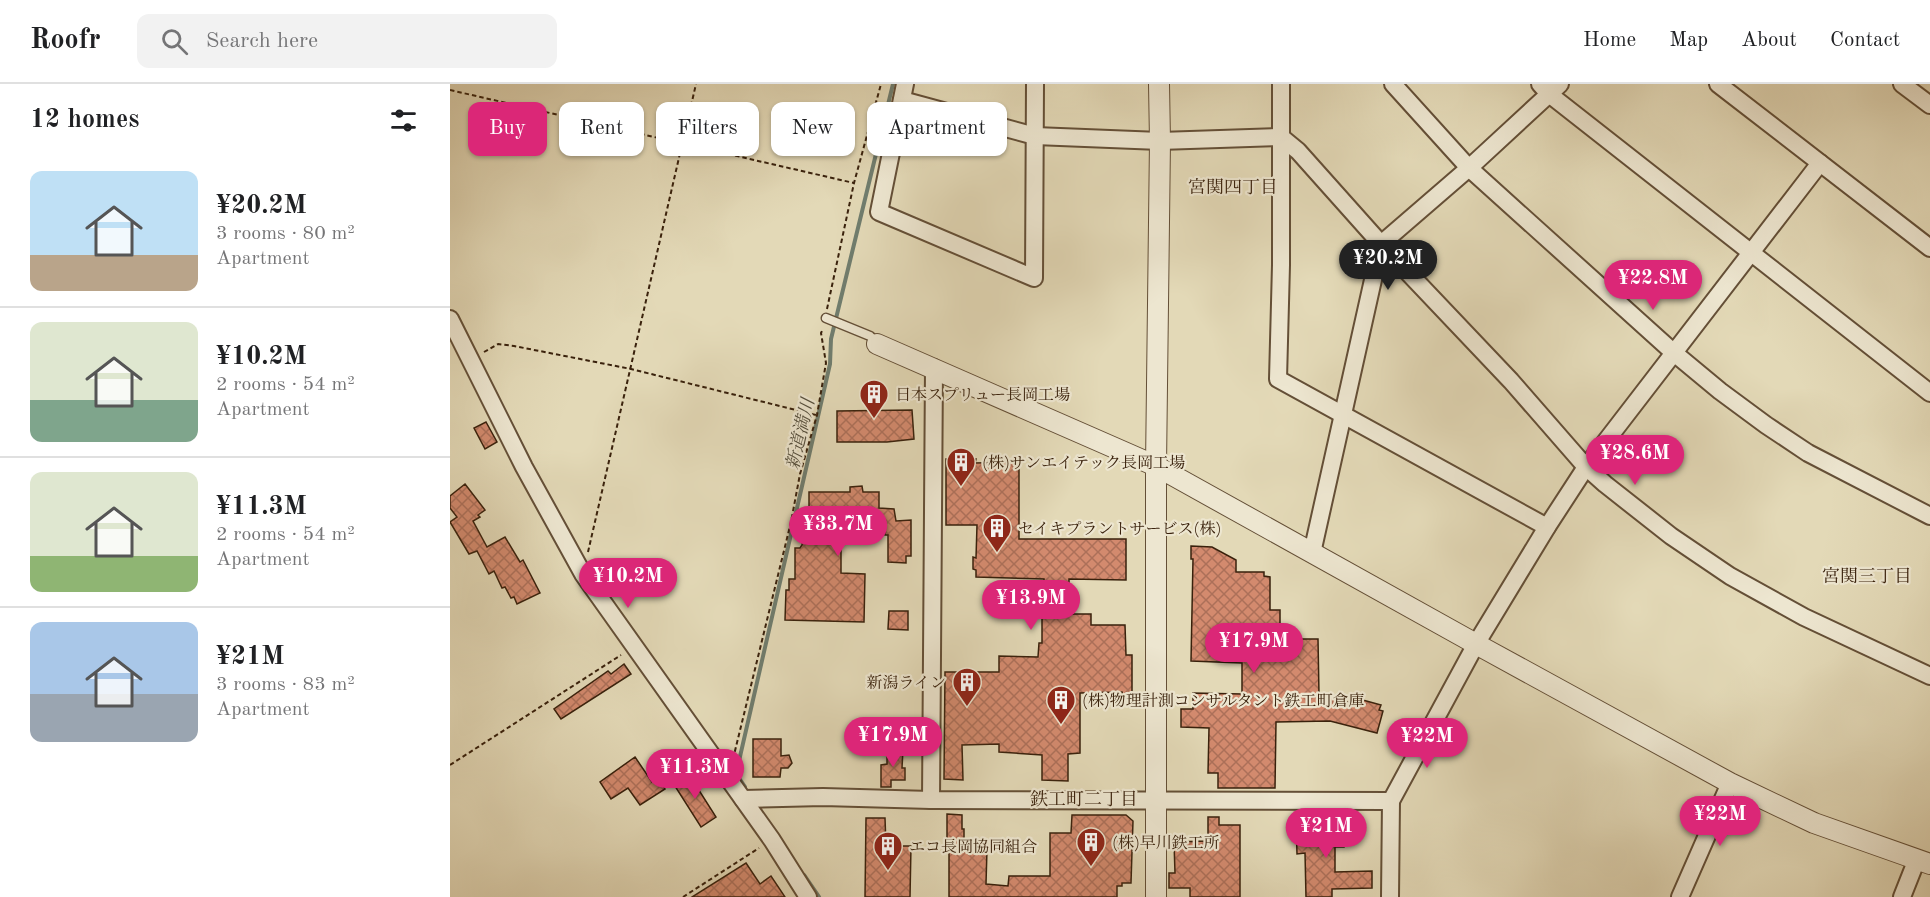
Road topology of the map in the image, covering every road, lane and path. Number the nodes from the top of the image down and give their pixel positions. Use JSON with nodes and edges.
{"nodes":[{"id":1,"x":696,"y":84,"type":"edge"},
{"id":2,"x":881,"y":84,"type":"edge"},
{"id":3,"x":1035,"y":84,"type":"edge"},
{"id":4,"x":1159,"y":84,"type":"edge"},
{"id":5,"x":1281,"y":84,"type":"edge"},
{"id":6,"x":1394,"y":84,"type":"edge"},
{"id":7,"x":1718,"y":84,"type":"edge"},
{"id":8,"x":1902,"y":84,"type":"edge"},
{"id":9,"x":1549,"y":87,"type":"edge"},
{"id":10,"x":450,"y":90,"type":"edge"},
{"id":11,"x":903,"y":92,"type":"edge"},
{"id":12,"x":692,"y":102,"type":"edge"},
{"id":13,"x":1930,"y":105,"type":"edge"},
{"id":14,"x":656,"y":136,"type":"edge"},
{"id":15,"x":1035,"y":136,"type":"junction"},
{"id":16,"x":1281,"y":137,"type":"junction"},
{"id":17,"x":1160,"y":141,"type":"junction"},
{"id":18,"x":679,"y":156,"type":"edge"},
{"id":19,"x":741,"y":156,"type":"edge"},
{"id":20,"x":1820,"y":163,"type":"junction"},
{"id":21,"x":1469,"y":168,"type":"junction"},
{"id":22,"x":854,"y":183,"type":"junction"},
{"id":23,"x":1381,"y":244,"type":"junction"},
{"id":24,"x":1930,"y":248,"type":"edge"},
{"id":25,"x":1750,"y":252,"type":"junction"},
{"id":26,"x":827,"y":318,"type":"junction"},
{"id":27,"x":450,"y":319,"type":"edge"},
{"id":28,"x":877,"y":344,"type":"joint"},
{"id":29,"x":1673,"y":352,"type":"junction"},
{"id":30,"x":473,"y":362,"type":"junction"},
{"id":31,"x":934,"y":368,"type":"junction"},
{"id":32,"x":631,"y":369,"type":"junction"},
{"id":33,"x":1930,"y":393,"type":"edge"},
{"id":34,"x":817,"y":415,"type":"junction"},
{"id":35,"x":1344,"y":415,"type":"junction"},
{"id":36,"x":1156,"y":466,"type":"junction"},
{"id":37,"x":1586,"y":467,"type":"junction"},
{"id":38,"x":1930,"y":516,"type":"edge"},
{"id":39,"x":1546,"y":527,"type":"junction"},
{"id":40,"x":1312,"y":553,"type":"junction"},
{"id":41,"x":583,"y":574,"type":"junction"},
{"id":42,"x":1476,"y":644,"type":"junction"},
{"id":43,"x":634,"y":647,"type":"junction"},
{"id":44,"x":1930,"y":676,"type":"edge"},
{"id":45,"x":450,"y":765,"type":"edge"},
{"id":46,"x":726,"y":775,"type":"junction"},
{"id":47,"x":1730,"y":783,"type":"junction"},
{"id":48,"x":743,"y":799,"type":"junction"},
{"id":49,"x":932,"y":800,"type":"junction"},
{"id":50,"x":1154,"y":801,"type":"junction"},
{"id":51,"x":1391,"y":801,"type":"junction"},
{"id":52,"x":772,"y":840,"type":"junction"},
{"id":53,"x":1923,"y":861,"type":"edge"},
{"id":54,"x":683,"y":897,"type":"edge"},
{"id":55,"x":808,"y":897,"type":"edge"},
{"id":56,"x":1156,"y":897,"type":"edge"},
{"id":57,"x":1390,"y":897,"type":"edge"},
{"id":58,"x":1680,"y":897,"type":"edge"},
{"id":59,"x":1902,"y":897,"type":"edge"}],
"edges":[{"from":1,"to":12,"type":"path"},
{"from":2,"to":22,"type":"path"},
{"from":3,"to":15,"type":"street"},
{"from":4,"to":17,"type":"street"},
{"from":5,"to":16,"type":"street"},
{"from":6,"to":21,"type":"street"},
{"from":7,"to":20,"type":"street"},
{"from":8,"to":13,"type":"street"},
{"from":9,"to":21,"type":"street"},
{"from":9,"to":25,"type":"street"},
{"from":10,"to":14,"type":"path"},
{"from":11,"to":15,"type":"street"},
{"from":11,"to":15,"type":"street"},
{"from":15,"to":17,"type":"street"},
{"from":16,"to":17,"type":"street"},
{"from":16,"to":23,"type":"street"},
{"from":16,"to":35,"type":"street"},
{"from":17,"to":36,"type":"street"},
{"from":18,"to":32,"type":"path"},
{"from":19,"to":22,"type":"path"},
{"from":20,"to":24,"type":"street"},
{"from":20,"to":25,"type":"street"},
{"from":21,"to":23,"type":"street"},
{"from":21,"to":29,"type":"street"},
{"from":22,"to":26,"type":"path"},
{"from":23,"to":35,"type":"street"},
{"from":23,"to":37,"type":"street"},
{"from":25,"to":29,"type":"street"},
{"from":25,"to":33,"type":"street"},
{"from":26,"to":28,"type":"lane"},
{"from":26,"to":34,"type":"path"},
{"from":27,"to":30,"type":"street"},
{"from":28,"to":31,"type":"street"},
{"from":29,"to":37,"type":"street"},
{"from":29,"to":38,"type":"street"},
{"from":30,"to":32,"type":"path"},
{"from":30,"to":41,"type":"street"},
{"from":31,"to":36,"type":"street"},
{"from":31,"to":49,"type":"street"},
{"from":32,"to":34,"type":"path"},
{"from":32,"to":41,"type":"path"},
{"from":34,"to":46,"type":"path"},
{"from":35,"to":39,"type":"street"},
{"from":35,"to":40,"type":"street"},
{"from":36,"to":40,"type":"street"},
{"from":36,"to":50,"type":"street"},
{"from":37,"to":39,"type":"street"},
{"from":37,"to":44,"type":"street"},
{"from":39,"to":42,"type":"street"},
{"from":40,"to":42,"type":"street"},
{"from":41,"to":43,"type":"street"},
{"from":42,"to":47,"type":"street"},
{"from":42,"to":51,"type":"street"},
{"from":43,"to":45,"type":"path"},
{"from":43,"to":46,"type":"street"},
{"from":46,"to":48,"type":"street"},
{"from":47,"to":53,"type":"street"},
{"from":47,"to":58,"type":"street"},
{"from":48,"to":49,"type":"street"},
{"from":48,"to":52,"type":"street"},
{"from":49,"to":50,"type":"street"},
{"from":50,"to":51,"type":"street"},
{"from":50,"to":56,"type":"street"},
{"from":51,"to":57,"type":"street"},
{"from":52,"to":54,"type":"path"},
{"from":52,"to":55,"type":"street"},
{"from":53,"to":59,"type":"street"}]}
